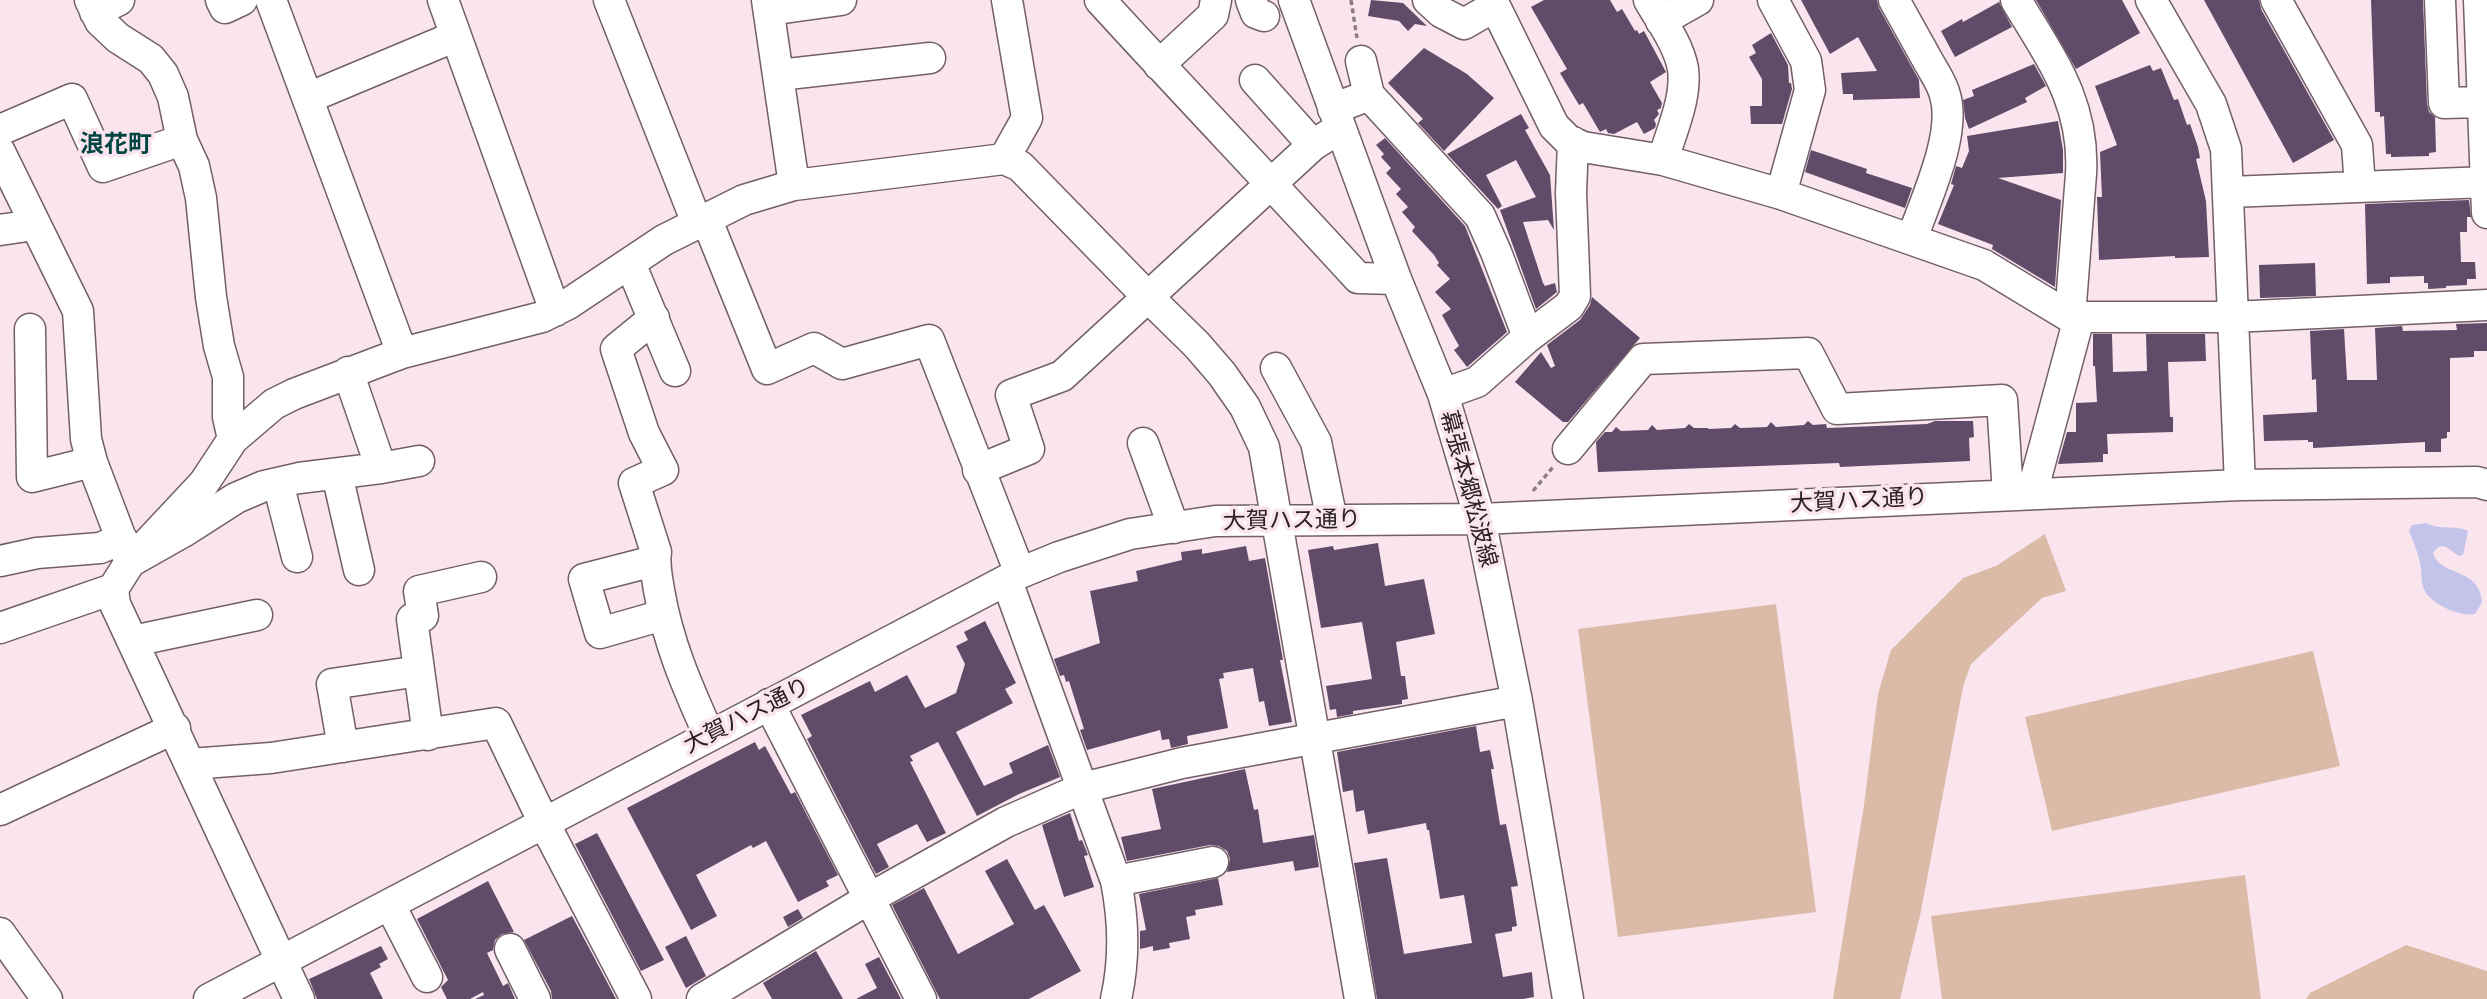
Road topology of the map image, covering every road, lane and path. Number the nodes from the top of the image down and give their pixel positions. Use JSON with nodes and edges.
{"nodes":[{"id":1,"x":221,"y":0,"type":"edge"},
{"id":2,"x":242,"y":0,"type":"edge"},
{"id":3,"x":271,"y":0,"type":"edge"},
{"id":4,"x":443,"y":0,"type":"edge"},
{"id":5,"x":609,"y":0,"type":"edge"},
{"id":6,"x":841,"y":0,"type":"edge"},
{"id":7,"x":1007,"y":0,"type":"edge"},
{"id":8,"x":1100,"y":0,"type":"edge"},
{"id":9,"x":1216,"y":0,"type":"edge"},
{"id":10,"x":1294,"y":0,"type":"edge"},
{"id":11,"x":1351,"y":0,"type":"edge"},
{"id":12,"x":1428,"y":0,"type":"edge"},
{"id":13,"x":1698,"y":0,"type":"edge"},
{"id":14,"x":1773,"y":0,"type":"edge"},
{"id":15,"x":1894,"y":0,"type":"edge"},
{"id":16,"x":2016,"y":0,"type":"edge"},
{"id":17,"x":2151,"y":0,"type":"edge"},
{"id":18,"x":2276,"y":0,"type":"edge"},
{"id":19,"x":2440,"y":0,"type":"edge"},
{"id":20,"x":2479,"y":0,"type":"edge"},
{"id":21,"x":1493,"y":3,"type":"edge"},
{"id":22,"x":102,"y":4,"type":"edge"},
{"id":23,"x":768,"y":5,"type":"edge"},
{"id":24,"x":1655,"y":11,"type":"edge"},
{"id":25,"x":456,"y":36,"type":"junction"},
{"id":26,"x":930,"y":58,"type":"dead end"},
{"id":27,"x":2484,"y":59,"type":"edge"},
{"id":28,"x":1360,"y":61,"type":"joint"},
{"id":29,"x":1159,"y":65,"type":"junction"},
{"id":30,"x":779,"y":75,"type":"junction"},
{"id":31,"x":1255,"y":80,"type":"dead end"},
{"id":32,"x":1369,"y":95,"type":"junction"},
{"id":33,"x":307,"y":98,"type":"junction"},
{"id":34,"x":2483,"y":102,"type":"junction"},
{"id":35,"x":1337,"y":118,"type":"junction"},
{"id":36,"x":0,"y":130,"type":"edge"},
{"id":37,"x":182,"y":140,"type":"junction"},
{"id":38,"x":1573,"y":142,"type":"junction"},
{"id":39,"x":1313,"y":145,"type":"junction"},
{"id":40,"x":0,"y":152,"type":"edge"},
{"id":41,"x":1004,"y":159,"type":"junction"},
{"id":42,"x":1663,"y":160,"type":"junction"},
{"id":43,"x":2487,"y":182,"type":"edge"},
{"id":44,"x":1272,"y":184,"type":"junction"},
{"id":45,"x":794,"y":185,"type":"junction"},
{"id":46,"x":2360,"y":187,"type":"junction"},
{"id":47,"x":2229,"y":192,"type":"junction"},
{"id":48,"x":1781,"y":194,"type":"junction"},
{"id":49,"x":2487,"y":213,"type":"edge"},
{"id":50,"x":702,"y":221,"type":"junction"},
{"id":51,"x":34,"y":225,"type":"junction"},
{"id":52,"x":0,"y":230,"type":"edge"},
{"id":53,"x":1912,"y":239,"type":"junction"},
{"id":54,"x":630,"y":263,"type":"junction"},
{"id":55,"x":1396,"y":279,"type":"junction"},
{"id":56,"x":1147,"y":296,"type":"junction"},
{"id":57,"x":2487,"y":305,"type":"edge"},
{"id":58,"x":555,"y":311,"type":"junction"},
{"id":59,"x":2232,"y":317,"type":"junction"},
{"id":60,"x":653,"y":318,"type":"junction"},
{"id":61,"x":2074,"y":318,"type":"junction"},
{"id":62,"x":30,"y":330,"type":"dead end"},
{"id":63,"x":1528,"y":337,"type":"junction"},
{"id":64,"x":402,"y":354,"type":"junction"},
{"id":65,"x":1276,"y":368,"type":"dead end"},
{"id":66,"x":348,"y":372,"type":"junction"},
{"id":67,"x":626,"y":378,"type":"junction"},
{"id":68,"x":1443,"y":394,"type":"junction"},
{"id":69,"x":233,"y":439,"type":"junction"},
{"id":70,"x":1143,"y":443,"type":"dead end"},
{"id":71,"x":1568,"y":449,"type":"joint"},
{"id":72,"x":419,"y":461,"type":"dead end"},
{"id":73,"x":92,"y":462,"type":"junction"},
{"id":74,"x":381,"y":468,"type":"junction"},
{"id":75,"x":978,"y":470,"type":"junction"},
{"id":76,"x":337,"y":474,"type":"junction"},
{"id":77,"x":278,"y":483,"type":"junction"},
{"id":78,"x":2240,"y":485,"type":"junction"},
{"id":79,"x":2487,"y":485,"type":"edge"},
{"id":80,"x":2020,"y":494,"type":"junction"},
{"id":81,"x":1531,"y":495,"type":"dead end"},
{"id":82,"x":1480,"y":519,"type":"junction"},
{"id":83,"x":1276,"y":520,"type":"junction"},
{"id":84,"x":1332,"y":520,"type":"junction"},
{"id":85,"x":1174,"y":528,"type":"junction"},
{"id":86,"x":126,"y":550,"type":"junction"},
{"id":87,"x":297,"y":557,"type":"dead end"},
{"id":88,"x":0,"y":561,"type":"edge"},
{"id":89,"x":654,"y":561,"type":"junction"},
{"id":90,"x":359,"y":570,"type":"dead end"},
{"id":91,"x":481,"y":576,"type":"dead end"},
{"id":92,"x":1013,"y":577,"type":"junction"},
{"id":93,"x":113,"y":589,"type":"junction"},
{"id":94,"x":257,"y":615,"type":"dead end"},
{"id":95,"x":663,"y":615,"type":"junction"},
{"id":96,"x":0,"y":628,"type":"edge"},
{"id":97,"x":133,"y":641,"type":"junction"},
{"id":98,"x":419,"y":671,"type":"junction"},
{"id":99,"x":1517,"y":701,"type":"junction"},
{"id":100,"x":769,"y":704,"type":"junction"},
{"id":101,"x":175,"y":728,"type":"junction"},
{"id":102,"x":428,"y":735,"type":"junction"},
{"id":103,"x":709,"y":735,"type":"junction"},
{"id":104,"x":1315,"y":739,"type":"junction"},
{"id":105,"x":343,"y":747,"type":"junction"},
{"id":106,"x":190,"y":764,"type":"junction"},
{"id":107,"x":1083,"y":788,"type":"junction"},
{"id":108,"x":0,"y":810,"type":"edge"},
{"id":109,"x":544,"y":823,"type":"junction"},
{"id":110,"x":1213,"y":862,"type":"dead end"},
{"id":111,"x":1115,"y":881,"type":"junction"},
{"id":112,"x":870,"y":898,"type":"junction"},
{"id":113,"x":390,"y":905,"type":"junction"},
{"id":114,"x":0,"y":933,"type":"edge"},
{"id":115,"x":510,"y":949,"type":"dead end"},
{"id":116,"x":282,"y":962,"type":"junction"},
{"id":117,"x":427,"y":977,"type":"dead end"},
{"id":118,"x":47,"y":999,"type":"edge"},
{"id":119,"x":209,"y":999,"type":"edge"},
{"id":120,"x":299,"y":999,"type":"edge"},
{"id":121,"x":535,"y":999,"type":"edge"},
{"id":122,"x":636,"y":999,"type":"edge"},
{"id":123,"x":702,"y":999,"type":"edge"},
{"id":124,"x":920,"y":999,"type":"edge"},
{"id":125,"x":1116,"y":999,"type":"edge"},
{"id":126,"x":1360,"y":999,"type":"edge"},
{"id":127,"x":1569,"y":999,"type":"edge"}],
"edges":[{"from":1,"to":2,"type":"street"},
{"from":3,"to":33,"type":"street"},
{"from":4,"to":25,"type":"street"},
{"from":5,"to":50,"type":"street"},
{"from":6,"to":23,"type":"street"},
{"from":7,"to":41,"type":"street"},
{"from":8,"to":29,"type":"street"},
{"from":9,"to":29,"type":"street"},
{"from":10,"to":35,"type":"street","name":"幕張本郷松波線"},
{"from":11,"to":28,"type":"path"},
{"from":12,"to":21,"type":"street"},
{"from":13,"to":24,"type":"street"},
{"from":14,"to":48,"type":"street"},
{"from":15,"to":53,"type":"street"},
{"from":16,"to":61,"type":"street"},
{"from":17,"to":47,"type":"street"},
{"from":18,"to":46,"type":"street"},
{"from":19,"to":34,"type":"street"},
{"from":20,"to":27,"type":"street"},
{"from":21,"to":38,"type":"street"},
{"from":22,"to":37,"type":"street"},
{"from":23,"to":30,"type":"street"},
{"from":24,"to":42,"type":"street"},
{"from":25,"to":33,"type":"street"},
{"from":25,"to":58,"type":"street"},
{"from":26,"to":30,"type":"street"},
{"from":27,"to":34,"type":"street"},
{"from":28,"to":32,"type":"street"},
{"from":29,"to":44,"type":"street"},
{"from":30,"to":45,"type":"street"},
{"from":31,"to":39,"type":"street"},
{"from":32,"to":35,"type":"street"},
{"from":32,"to":63,"type":"street"},
{"from":33,"to":64,"type":"street"},
{"from":34,"to":43,"type":"street"},
{"from":35,"to":39,"type":"street"},
{"from":35,"to":55,"type":"street","name":"幕張本郷松波線"},
{"from":36,"to":37,"type":"street"},
{"from":37,"to":69,"type":"street"},
{"from":38,"to":42,"type":"street"},
{"from":38,"to":63,"type":"street"},
{"from":39,"to":44,"type":"street"},
{"from":40,"to":51,"type":"street"},
{"from":41,"to":45,"type":"street"},
{"from":41,"to":56,"type":"street"},
{"from":42,"to":48,"type":"street"},
{"from":43,"to":46,"type":"street"},
{"from":43,"to":49,"type":"street"},
{"from":44,"to":55,"type":"street"},
{"from":44,"to":56,"type":"street"},
{"from":45,"to":50,"type":"street"},
{"from":46,"to":47,"type":"street"},
{"from":47,"to":59,"type":"street"},
{"from":48,"to":53,"type":"street"},
{"from":50,"to":54,"type":"street"},
{"from":50,"to":75,"type":"street"},
{"from":51,"to":52,"type":"street"},
{"from":51,"to":73,"type":"street"},
{"from":53,"to":61,"type":"street"},
{"from":54,"to":58,"type":"street"},
{"from":54,"to":60,"type":"street"},
{"from":55,"to":68,"type":"street","name":"幕張本郷松波線"},
{"from":56,"to":75,"type":"street"},
{"from":56,"to":83,"type":"street"},
{"from":57,"to":59,"type":"street"},
{"from":58,"to":64,"type":"street"},
{"from":59,"to":61,"type":"street"},
{"from":59,"to":78,"type":"street"},
{"from":60,"to":67,"type":"street"},
{"from":60,"to":67,"type":"street"},
{"from":61,"to":80,"type":"street"},
{"from":62,"to":73,"type":"street"},
{"from":63,"to":68,"type":"street"},
{"from":64,"to":66,"type":"street"},
{"from":65,"to":84,"type":"street"},
{"from":66,"to":69,"type":"street"},
{"from":66,"to":74,"type":"street"},
{"from":67,"to":89,"type":"street"},
{"from":68,"to":82,"type":"street","name":"幕張本郷松波線"},
{"from":69,"to":86,"type":"street"},
{"from":70,"to":85,"type":"street"},
{"from":71,"to":80,"type":"street"},
{"from":71,"to":81,"type":"path"},
{"from":72,"to":74,"type":"street"},
{"from":73,"to":86,"type":"street"},
{"from":74,"to":76,"type":"street"},
{"from":75,"to":92,"type":"street"},
{"from":76,"to":77,"type":"street"},
{"from":76,"to":90,"type":"street"},
{"from":77,"to":86,"type":"street"},
{"from":77,"to":87,"type":"street"},
{"from":78,"to":79,"type":"street","name":"大賀ハス通り"},
{"from":78,"to":80,"type":"street","name":"大賀ハス通り"},
{"from":80,"to":82,"type":"street","name":"大賀ハス通り"},
{"from":82,"to":84,"type":"street","name":"大賀ハス通り"},
{"from":82,"to":99,"type":"street","name":"幕張本郷松波線"},
{"from":83,"to":84,"type":"street","name":"大賀ハス通り"},
{"from":83,"to":85,"type":"street","name":"大賀ハス通り"},
{"from":83,"to":104,"type":"street"},
{"from":85,"to":92,"type":"street","name":"大賀ハス通り"},
{"from":86,"to":88,"type":"street"},
{"from":86,"to":93,"type":"street"},
{"from":89,"to":95,"type":"street"},
{"from":89,"to":95,"type":"street"},
{"from":91,"to":98,"type":"street"},
{"from":92,"to":100,"type":"street","name":"大賀ハス通り"},
{"from":92,"to":107,"type":"street"},
{"from":93,"to":96,"type":"street"},
{"from":93,"to":97,"type":"street"},
{"from":94,"to":97,"type":"street"},
{"from":95,"to":103,"type":"street"},
{"from":97,"to":101,"type":"street"},
{"from":98,"to":102,"type":"street"},
{"from":98,"to":105,"type":"street"},
{"from":99,"to":104,"type":"street"},
{"from":99,"to":127,"type":"street","name":"幕張本郷松波線"},
{"from":100,"to":103,"type":"street","name":"大賀ハス通り"},
{"from":100,"to":112,"type":"street"},
{"from":101,"to":106,"type":"street"},
{"from":101,"to":108,"type":"street"},
{"from":102,"to":105,"type":"street"},
{"from":102,"to":109,"type":"street"},
{"from":103,"to":109,"type":"street","name":"大賀ハス通り"},
{"from":104,"to":107,"type":"street"},
{"from":104,"to":126,"type":"street"},
{"from":105,"to":106,"type":"street"},
{"from":106,"to":116,"type":"street"},
{"from":107,"to":111,"type":"street"},
{"from":107,"to":112,"type":"street"},
{"from":109,"to":113,"type":"street","name":"大賀ハス通り"},
{"from":109,"to":122,"type":"street"},
{"from":110,"to":111,"type":"street"},
{"from":111,"to":125,"type":"street"},
{"from":112,"to":123,"type":"street"},
{"from":112,"to":124,"type":"street"},
{"from":113,"to":116,"type":"street","name":"大賀ハス通り"},
{"from":113,"to":117,"type":"street"},
{"from":114,"to":118,"type":"street"},
{"from":115,"to":121,"type":"street"},
{"from":116,"to":119,"type":"street","name":"大賀ハス通り"},
{"from":116,"to":120,"type":"street"}]}
